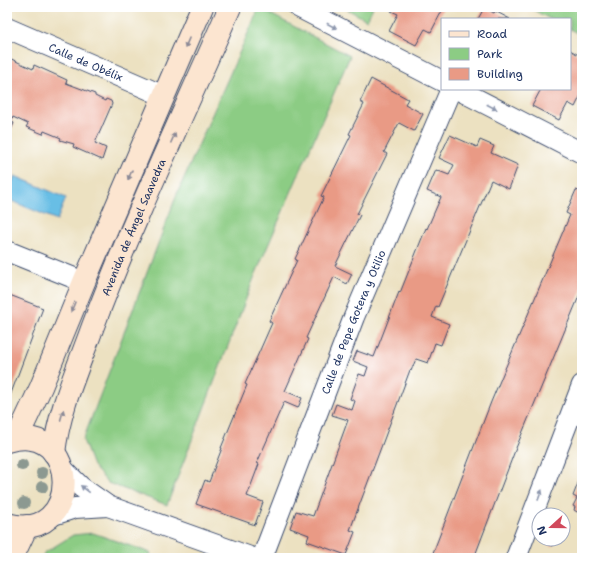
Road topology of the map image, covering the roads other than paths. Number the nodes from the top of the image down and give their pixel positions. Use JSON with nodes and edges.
{"nodes":[{"id":1,"x":202,"y":7,"type":"edge"},
{"id":2,"x":230,"y":7,"type":"edge"},
{"id":3,"x":298,"y":7,"type":"edge"},
{"id":4,"x":7,"y":28,"type":"edge"},
{"id":5,"x":441,"y":80,"type":"edge"},
{"id":6,"x":451,"y":90,"type":"edge"},
{"id":7,"x":459,"y":90,"type":"edge"},
{"id":8,"x":164,"y":96,"type":"junction"},
{"id":9,"x":582,"y":153,"type":"edge"},
{"id":10,"x":7,"y":251,"type":"edge"},
{"id":11,"x":84,"y":282,"type":"junction"},
{"id":12,"x":582,"y":384,"type":"edge"},
{"id":13,"x":575,"y":420,"type":"edge"},
{"id":14,"x":12,"y":439,"type":"edge"},
{"id":15,"x":59,"y":462,"type":"junction"},
{"id":16,"x":108,"y":506,"type":"junction"},
{"id":17,"x":50,"y":516,"type":"junction"},
{"id":18,"x":17,"y":525,"type":"edge"},
{"id":19,"x":12,"y":558,"type":"edge"},
{"id":20,"x":253,"y":558,"type":"edge"},
{"id":21,"x":262,"y":558,"type":"edge"},
{"id":22,"x":516,"y":558,"type":"edge"}],
"edges":[{"from":1,"to":8,"type":"street","one_way":true},
{"from":15,"to":2,"type":"street","name":"Avenida de Ángel Saavedra","one_way":true},
{"from":3,"to":5,"type":"street","one_way":true},
{"from":4,"to":8,"type":"street","name":"Calle de Obélix"},
{"from":6,"to":21,"type":"street","name":"Calle de Pepe Gotera y Otilio"},
{"from":7,"to":9,"type":"street","one_way":true},
{"from":8,"to":11,"type":"street","one_way":true},
{"from":10,"to":11,"type":"street"},
{"from":11,"to":14,"type":"street","one_way":true},
{"from":12,"to":13,"type":"street"},
{"from":22,"to":13,"type":"street","one_way":true},
{"from":14,"to":15,"type":"street"},
{"from":16,"to":15,"type":"street","one_way":true},
{"from":15,"to":17,"type":"street","name":"Avenida de Ángel Saavedra"},
{"from":16,"to":17,"type":"street"},
{"from":16,"to":20,"type":"street"},
{"from":17,"to":18,"type":"street"},
{"from":18,"to":19,"type":"street"}]}
